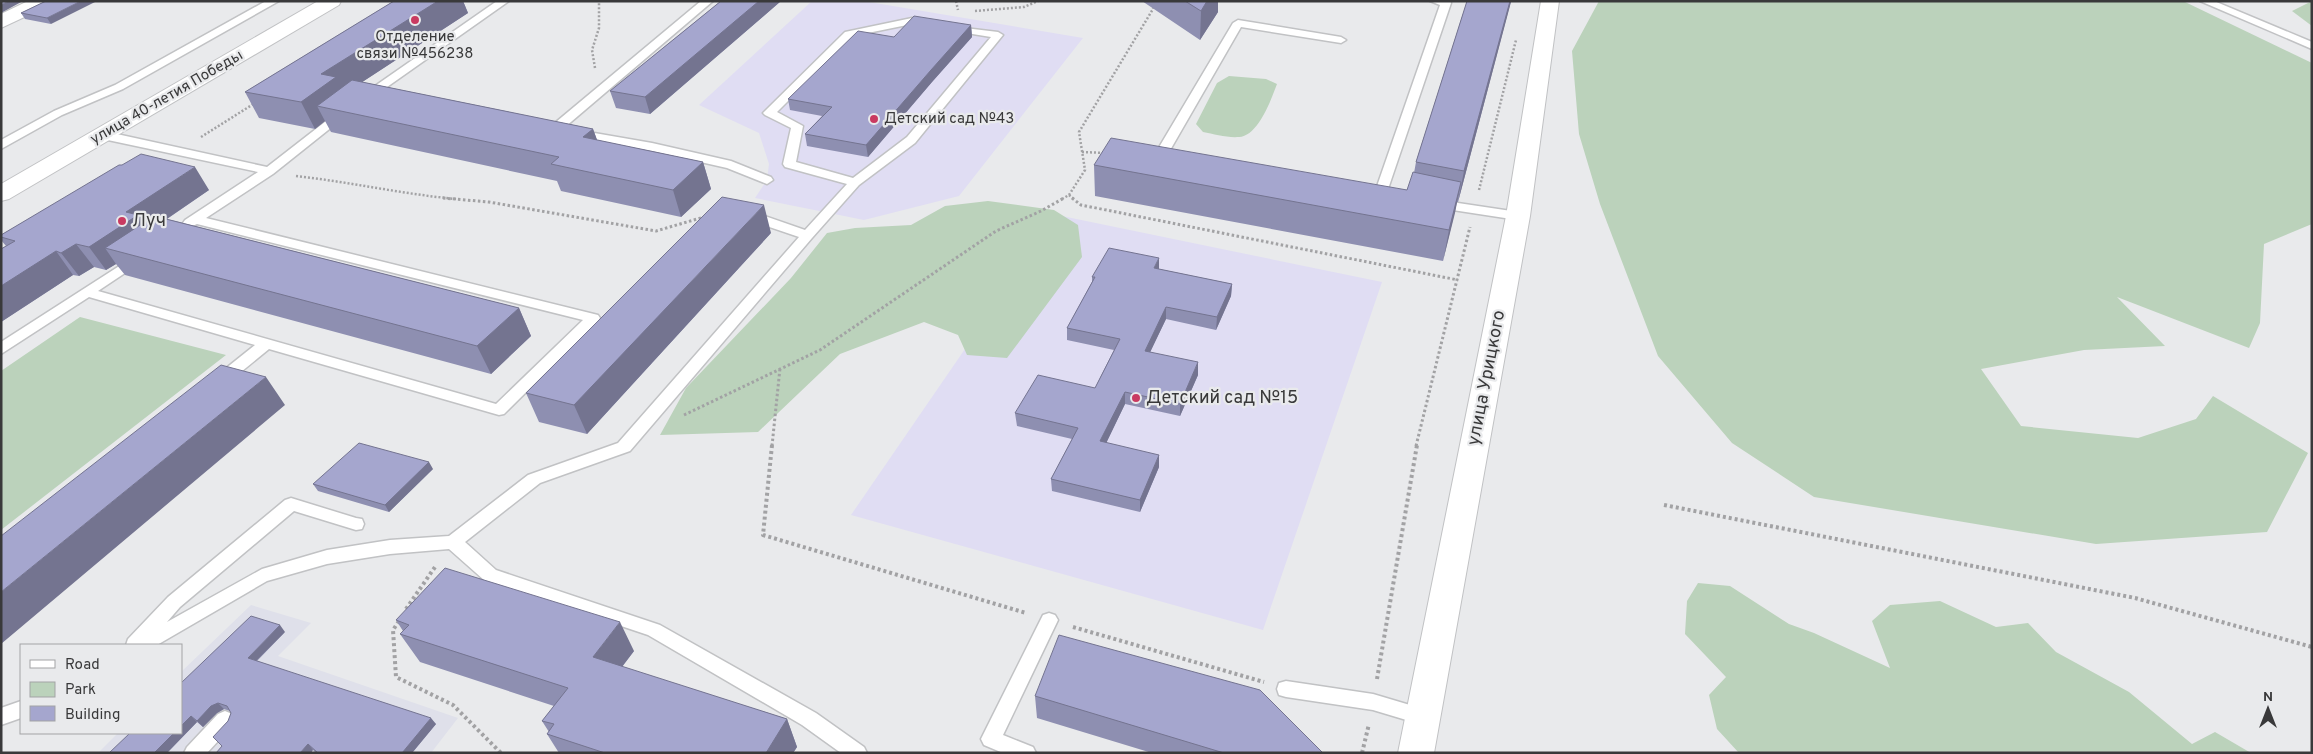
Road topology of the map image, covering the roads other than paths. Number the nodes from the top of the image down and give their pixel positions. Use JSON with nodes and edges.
{"nodes":[{"id":1,"x":43,"y":1,"type":"edge"},
{"id":2,"x":274,"y":1,"type":"edge"},
{"id":3,"x":332,"y":1,"type":"edge"},
{"id":4,"x":504,"y":1,"type":"edge"},
{"id":5,"x":708,"y":1,"type":"edge"},
{"id":6,"x":1435,"y":1,"type":"edge"},
{"id":7,"x":1550,"y":1,"type":"edge"},
{"id":8,"x":2205,"y":1,"type":"edge"},
{"id":9,"x":1,"y":22,"type":"edge"},
{"id":10,"x":1342,"y":40,"type":"dead end"},
{"id":11,"x":2312,"y":46,"type":"edge"},
{"id":12,"x":372,"y":93,"type":"junction"},
{"id":13,"x":391,"y":97,"type":"edge"},
{"id":14,"x":538,"y":126,"type":"edge"},
{"id":15,"x":554,"y":130,"type":"junction"},
{"id":16,"x":104,"y":135,"type":"junction"},
{"id":17,"x":1,"y":145,"type":"edge"},
{"id":18,"x":1190,"y":159,"type":"edge"},
{"id":19,"x":269,"y":171,"type":"junction"},
{"id":20,"x":767,"y":180,"type":"dead end"},
{"id":21,"x":855,"y":182,"type":"junction"},
{"id":22,"x":1381,"y":192,"type":"edge"},
{"id":23,"x":1,"y":194,"type":"edge"},
{"id":24,"x":1428,"y":202,"type":"edge"},
{"id":25,"x":746,"y":215,"type":"edge"},
{"id":26,"x":1518,"y":216,"type":"junction"},
{"id":27,"x":196,"y":220,"type":"junction"},
{"id":28,"x":180,"y":230,"type":"edge"},
{"id":29,"x":807,"y":235,"type":"junction"},
{"id":30,"x":149,"y":251,"type":"edge"},
{"id":31,"x":87,"y":292,"type":"junction"},
{"id":32,"x":266,"y":344,"type":"junction"},
{"id":33,"x":1,"y":350,"type":"edge"},
{"id":34,"x":204,"y":393,"type":"edge"},
{"id":35,"x":356,"y":524,"type":"dead end"},
{"id":36,"x":453,"y":542,"type":"junction"},
{"id":37,"x":1049,"y":620,"type":"road end"},
{"id":38,"x":135,"y":644,"type":"edge"},
{"id":39,"x":144,"y":644,"type":"edge"},
{"id":40,"x":1286,"y":689,"type":"road end"},
{"id":41,"x":20,"y":710,"type":"edge"},
{"id":42,"x":1,"y":717,"type":"edge"},
{"id":43,"x":1423,"y":717,"type":"junction"},
{"id":44,"x":225,"y":720,"type":"dead end"},
{"id":45,"x":194,"y":753,"type":"edge"},
{"id":46,"x":857,"y":753,"type":"edge"},
{"id":47,"x":1026,"y":753,"type":"edge"},
{"id":48,"x":1416,"y":753,"type":"edge"}],
"edges":[{"from":1,"to":9,"type":"street"},
{"from":2,"to":17,"type":"lane"},
{"from":3,"to":16,"type":"street","name":"улица 40-летия Победы"},
{"from":4,"to":12,"type":"lane"},
{"from":5,"to":15,"type":"lane"},
{"from":6,"to":22,"type":"lane"},
{"from":7,"to":26,"type":"street","name":"улица Урицкого"},
{"from":8,"to":11,"type":"lane"},
{"from":10,"to":18,"type":"lane"},
{"from":12,"to":13,"type":"lane"},
{"from":12,"to":19,"type":"lane"},
{"from":14,"to":15,"type":"lane"},
{"from":15,"to":20,"type":"lane"},
{"from":16,"to":19,"type":"lane"},
{"from":16,"to":23,"type":"street","name":"улица 40-летия Победы"},
{"from":19,"to":27,"type":"lane"},
{"from":21,"to":21,"type":"lane"},
{"from":21,"to":29,"type":"lane"},
{"from":24,"to":26,"type":"lane"},
{"from":25,"to":29,"type":"lane"},
{"from":26,"to":43,"type":"street","name":"улица Урицкого"},
{"from":27,"to":28,"type":"lane"},
{"from":27,"to":32,"type":"lane"},
{"from":29,"to":36,"type":"lane"},
{"from":30,"to":31,"type":"lane"},
{"from":31,"to":32,"type":"lane"},
{"from":31,"to":33,"type":"lane"},
{"from":32,"to":34,"type":"lane"},
{"from":35,"to":38,"type":"lane"},
{"from":36,"to":39,"type":"lane"},
{"from":36,"to":46,"type":"lane"},
{"from":37,"to":47,"type":"lane"},
{"from":40,"to":43,"type":"lane"},
{"from":41,"to":42,"type":"lane"},
{"from":43,"to":48,"type":"street","name":"улица Урицкого"},
{"from":44,"to":45,"type":"lane"}]}
